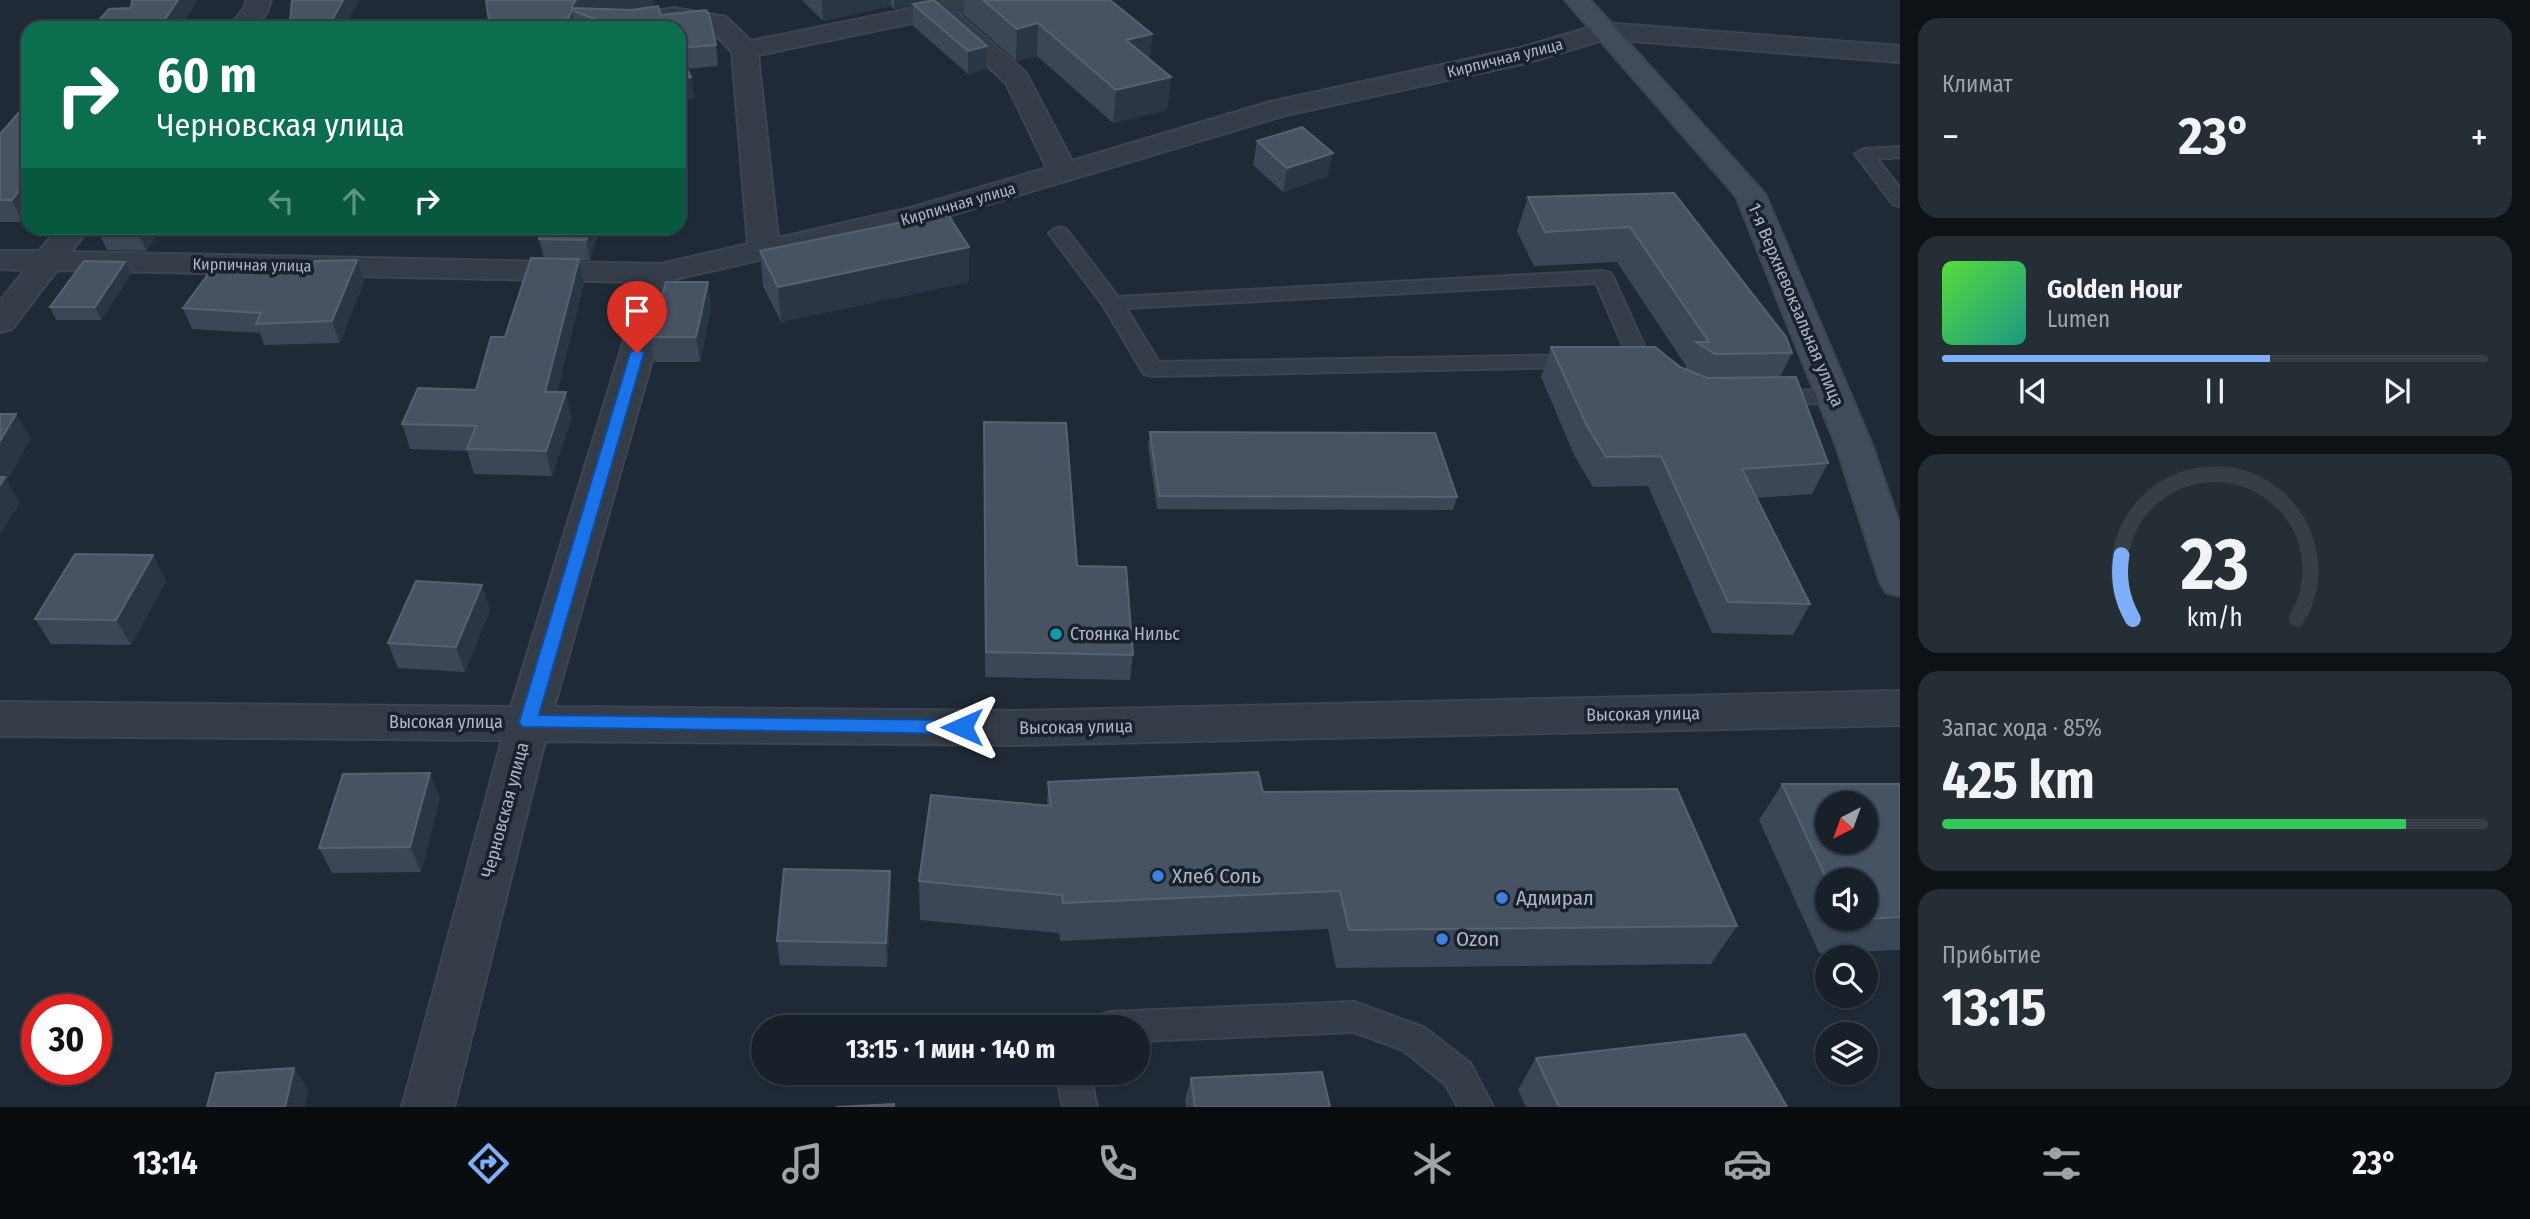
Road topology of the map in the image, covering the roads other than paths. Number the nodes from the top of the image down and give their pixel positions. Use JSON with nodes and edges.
{"nodes":[{"id":1,"x":259,"y":0,"type":"edge"},
{"id":2,"x":989,"y":0,"type":"edge"},
{"id":3,"x":1577,"y":0,"type":"edge"},
{"id":4,"x":939,"y":10,"type":"junction"},
{"id":5,"x":638,"y":20,"type":"edge"},
{"id":6,"x":247,"y":21,"type":"edge"},
{"id":7,"x":1605,"y":31,"type":"junction"},
{"id":8,"x":745,"y":50,"type":"junction"},
{"id":9,"x":1900,"y":54,"type":"edge"},
{"id":10,"x":1900,"y":152,"type":"edge"},
{"id":11,"x":1064,"y":173,"type":"junction"},
{"id":12,"x":1900,"y":200,"type":"edge"},
{"id":13,"x":1059,"y":233,"type":"dead end"},
{"id":14,"x":68,"y":235,"type":"edge"},
{"id":15,"x":764,"y":251,"type":"junction"},
{"id":16,"x":0,"y":260,"type":"edge"},
{"id":17,"x":47,"y":260,"type":"junction"},
{"id":18,"x":661,"y":273,"type":"junction"},
{"id":19,"x":1112,"y":303,"type":"junction"},
{"id":20,"x":0,"y":322,"type":"edge"},
{"id":21,"x":1639,"y":359,"type":"junction"},
{"id":22,"x":1658,"y":376,"type":"edge"},
{"id":23,"x":1834,"y":397,"type":"junction"},
{"id":24,"x":1757,"y":398,"type":"edge"},
{"id":25,"x":1900,"y":582,"type":"edge"},
{"id":26,"x":1900,"y":708,"type":"edge"},
{"id":27,"x":0,"y":719,"type":"edge"},
{"id":28,"x":528,"y":722,"type":"junction"},
{"id":29,"x":1150,"y":1025,"type":"edge"},
{"id":30,"x":1075,"y":1085,"type":"edge"},
{"id":31,"x":428,"y":1107,"type":"edge"},
{"id":32,"x":1080,"y":1107,"type":"edge"},
{"id":33,"x":1476,"y":1107,"type":"edge"}],
"edges":[{"from":1,"to":6,"type":"street"},
{"from":2,"to":4,"type":"street"},
{"from":3,"to":7,"type":"street","name":"1-я Верхневокзальная улица"},
{"from":4,"to":8,"type":"street"},
{"from":4,"to":11,"type":"street"},
{"from":5,"to":8,"type":"street"},
{"from":7,"to":9,"type":"street","name":"Кирпичная улица"},
{"from":7,"to":11,"type":"street","name":"Кирпичная улица"},
{"from":7,"to":23,"type":"street","name":"1-я Верхневокзальная улица"},
{"from":8,"to":15,"type":"street"},
{"from":10,"to":12,"type":"lane"},
{"from":11,"to":15,"type":"street","name":"Кирпичная улица"},
{"from":13,"to":19,"type":"lane"},
{"from":14,"to":17,"type":"street"},
{"from":15,"to":18,"type":"street","name":"Кирпичная улица"},
{"from":16,"to":17,"type":"street","name":"Кирпичная улица"},
{"from":17,"to":18,"type":"street","name":"Кирпичная улица"},
{"from":17,"to":20,"type":"street"},
{"from":18,"to":28,"type":"street","name":"Черновская улица"},
{"from":19,"to":21,"type":"lane"},
{"from":19,"to":21,"type":"lane"},
{"from":21,"to":22,"type":"lane"},
{"from":23,"to":24,"type":"lane"},
{"from":23,"to":25,"type":"street","name":"1-я Верхневокзальная улица"},
{"from":26,"to":28,"type":"street","name":"Высокая улица"},
{"from":27,"to":28,"type":"street","name":"Высокая улица"},
{"from":28,"to":31,"type":"street","name":"Черновская улица"},
{"from":29,"to":33,"type":"lane"},
{"from":30,"to":32,"type":"lane"}]}
